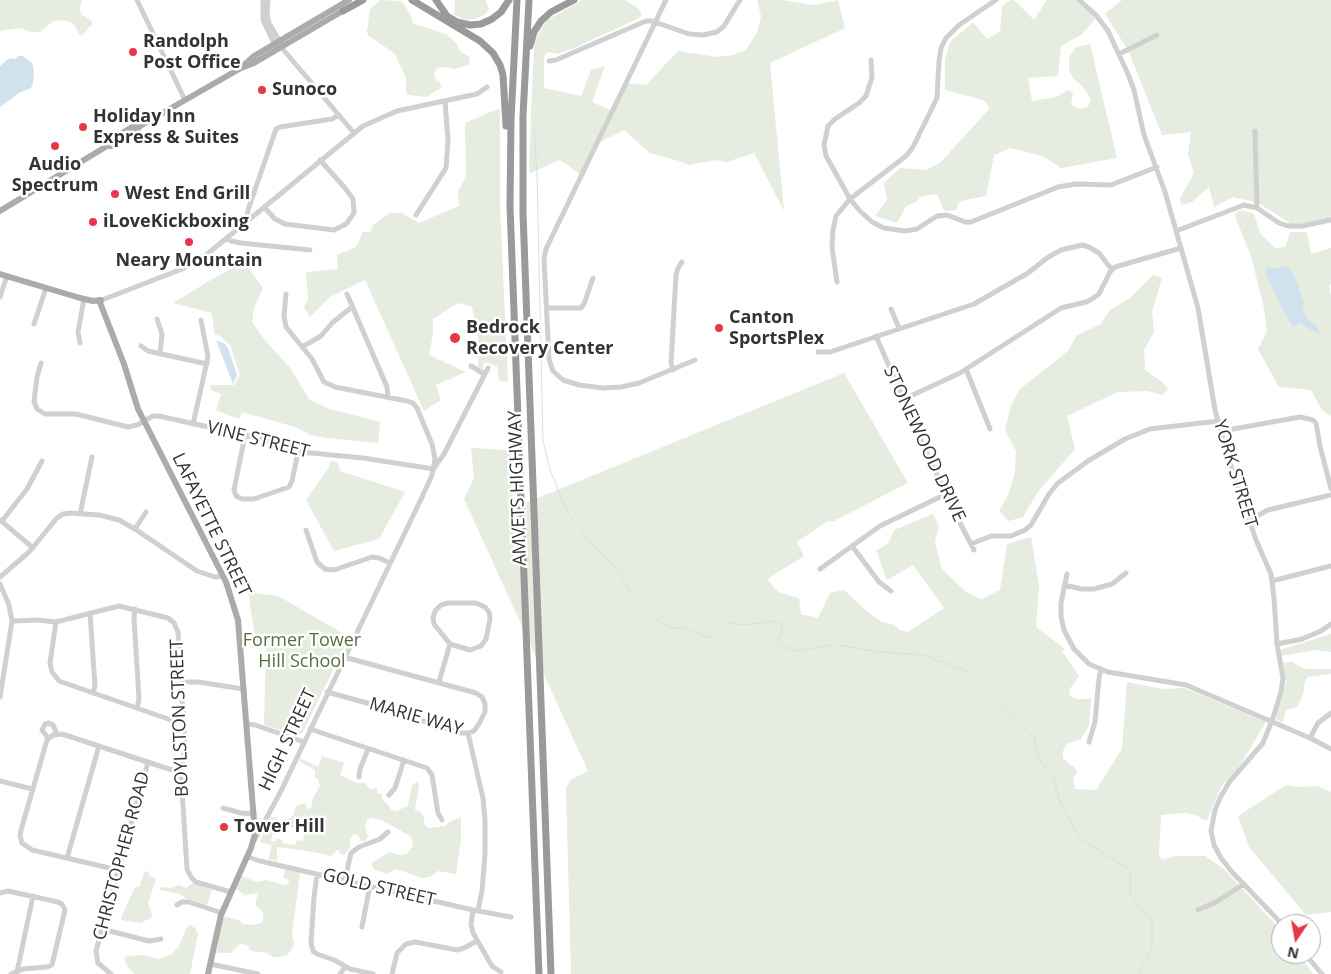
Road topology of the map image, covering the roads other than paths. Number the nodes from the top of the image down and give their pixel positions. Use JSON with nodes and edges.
{"nodes":[{"id":1,"x":137,"y":0,"type":"edge"},
{"id":2,"x":263,"y":0,"type":"edge"},
{"id":3,"x":268,"y":0,"type":"edge"},
{"id":4,"x":349,"y":0,"type":"edge"},
{"id":5,"x":361,"y":0,"type":"edge"},
{"id":6,"x":412,"y":0,"type":"edge"},
{"id":7,"x":436,"y":0,"type":"edge"},
{"id":8,"x":509,"y":0,"type":"edge"},
{"id":9,"x":517,"y":0,"type":"edge"},
{"id":10,"x":529,"y":0,"type":"edge"},
{"id":11,"x":574,"y":0,"type":"edge"},
{"id":12,"x":666,"y":0,"type":"edge"},
{"id":13,"x":740,"y":0,"type":"edge"},
{"id":14,"x":996,"y":0,"type":"edge"},
{"id":15,"x":1079,"y":0,"type":"edge"},
{"id":16,"x":343,"y":10,"type":"joint"},
{"id":17,"x":656,"y":22,"type":"junction"},
{"id":18,"x":1157,"y":35,"type":"dead end"},
{"id":19,"x":278,"y":44,"type":"junction"},
{"id":20,"x":1119,"y":54,"type":"junction"},
{"id":21,"x":871,"y":60,"type":"dead end"},
{"id":22,"x":549,"y":62,"type":"dead end"},
{"id":23,"x":487,"y":87,"type":"dead end"},
{"id":24,"x":524,"y":98,"type":"junction"},
{"id":25,"x":185,"y":100,"type":"junction"},
{"id":26,"x":445,"y":101,"type":"junction"},
{"id":27,"x":339,"y":115,"type":"junction"},
{"id":28,"x":1255,"y":131,"type":"dead end"},
{"id":29,"x":354,"y":133,"type":"junction"},
{"id":30,"x":320,"y":160,"type":"junction"},
{"id":31,"x":1156,"y":167,"type":"junction"},
{"id":32,"x":510,"y":184,"type":"junction"},
{"id":33,"x":850,"y":198,"type":"junction"},
{"id":34,"x":264,"y":207,"type":"junction"},
{"id":35,"x":1257,"y":208,"type":"junction"},
{"id":36,"x":0,"y":211,"type":"edge"},
{"id":37,"x":416,"y":215,"type":"dead end"},
{"id":38,"x":249,"y":220,"type":"junction"},
{"id":39,"x":1331,"y":220,"type":"edge"},
{"id":40,"x":1176,"y":231,"type":"junction"},
{"id":41,"x":227,"y":239,"type":"junction"},
{"id":42,"x":1181,"y":248,"type":"junction"},
{"id":43,"x":310,"y":250,"type":"dead end"},
{"id":44,"x":682,"y":262,"type":"dead end"},
{"id":45,"x":1112,"y":270,"type":"junction"},
{"id":46,"x":3,"y":275,"type":"edge"},
{"id":47,"x":593,"y":278,"type":"dead end"},
{"id":48,"x":837,"y":282,"type":"dead end"},
{"id":49,"x":46,"y":288,"type":"junction"},
{"id":50,"x":286,"y":294,"type":"dead end"},
{"id":51,"x":347,"y":294,"type":"dead end"},
{"id":52,"x":0,"y":297,"type":"edge"},
{"id":53,"x":84,"y":299,"type":"junction"},
{"id":54,"x":100,"y":300,"type":"junction"},
{"id":55,"x":352,"y":307,"type":"junction"},
{"id":56,"x":547,"y":308,"type":"junction"},
{"id":57,"x":891,"y":310,"type":"dead end"},
{"id":58,"x":157,"y":319,"type":"dead end"},
{"id":59,"x":201,"y":320,"type":"dead end"},
{"id":60,"x":34,"y":324,"type":"dead end"},
{"id":61,"x":899,"y":328,"type":"junction"},
{"id":62,"x":876,"y":336,"type":"junction"},
{"id":63,"x":80,"y":343,"type":"dead end"},
{"id":64,"x":141,"y":346,"type":"dead end"},
{"id":65,"x":302,"y":347,"type":"junction"},
{"id":66,"x":818,"y":352,"type":"dead end"},
{"id":67,"x":160,"y":354,"type":"junction"},
{"id":68,"x":696,"y":360,"type":"dead end"},
{"id":69,"x":41,"y":363,"type":"dead end"},
{"id":70,"x":207,"y":364,"type":"junction"},
{"id":71,"x":471,"y":366,"type":"dead end"},
{"id":72,"x":488,"y":368,"type":"dead end"},
{"id":73,"x":966,"y":369,"type":"junction"},
{"id":74,"x":672,"y":370,"type":"junction"},
{"id":75,"x":484,"y":374,"type":"junction"},
{"id":76,"x":388,"y":397,"type":"junction"},
{"id":77,"x":904,"y":399,"type":"junction"},
{"id":78,"x":144,"y":421,"type":"junction"},
{"id":79,"x":1219,"y":421,"type":"junction"},
{"id":80,"x":193,"y":424,"type":"junction"},
{"id":81,"x":990,"y":430,"type":"dead end"},
{"id":82,"x":1222,"y":431,"type":"junction"},
{"id":83,"x":245,"y":435,"type":"junction"},
{"id":84,"x":298,"y":452,"type":"junction"},
{"id":85,"x":92,"y":457,"type":"dead end"},
{"id":86,"x":42,"y":460,"type":"dead end"},
{"id":87,"x":434,"y":469,"type":"junction"},
{"id":88,"x":1331,"y":489,"type":"edge"},
{"id":89,"x":946,"y":494,"type":"junction"},
{"id":90,"x":1331,"y":495,"type":"edge"},
{"id":91,"x":146,"y":512,"type":"dead end"},
{"id":92,"x":80,"y":514,"type":"junction"},
{"id":93,"x":1249,"y":520,"type":"junction"},
{"id":94,"x":1,"y":521,"type":"edge"},
{"id":95,"x":135,"y":528,"type":"junction"},
{"id":96,"x":306,"y":530,"type":"dead end"},
{"id":97,"x":852,"y":546,"type":"junction"},
{"id":98,"x":33,"y":548,"type":"junction"},
{"id":99,"x":390,"y":563,"type":"junction"},
{"id":100,"x":1331,"y":566,"type":"edge"},
{"id":101,"x":820,"y":569,"type":"dead end"},
{"id":102,"x":1126,"y":573,"type":"dead end"},
{"id":103,"x":1067,"y":574,"type":"dead end"},
{"id":104,"x":223,"y":576,"type":"junction"},
{"id":105,"x":0,"y":577,"type":"edge"},
{"id":106,"x":1272,"y":581,"type":"junction"},
{"id":107,"x":0,"y":584,"type":"edge"},
{"id":108,"x":1064,"y":585,"type":"junction"},
{"id":109,"x":891,"y":591,"type":"dead end"},
{"id":110,"x":135,"y":609,"type":"junction"},
{"id":111,"x":90,"y":613,"type":"junction"},
{"id":112,"x":12,"y":621,"type":"junction"},
{"id":113,"x":56,"y":622,"type":"junction"},
{"id":114,"x":1331,"y":624,"type":"edge"},
{"id":115,"x":450,"y":644,"type":"junction"},
{"id":116,"x":1277,"y":644,"type":"junction"},
{"id":117,"x":344,"y":656,"type":"junction"},
{"id":118,"x":1101,"y":670,"type":"junction"},
{"id":119,"x":181,"y":682,"type":"junction"},
{"id":120,"x":439,"y":682,"type":"junction"},
{"id":121,"x":243,"y":689,"type":"junction"},
{"id":122,"x":328,"y":692,"type":"junction"},
{"id":123,"x":94,"y":693,"type":"junction"},
{"id":124,"x":0,"y":697,"type":"edge"},
{"id":125,"x":137,"y":708,"type":"junction"},
{"id":126,"x":1331,"y":713,"type":"edge"},
{"id":127,"x":183,"y":722,"type":"junction"},
{"id":128,"x":1272,"y":722,"type":"junction"},
{"id":129,"x":246,"y":724,"type":"junction"},
{"id":130,"x":310,"y":729,"type":"junction"},
{"id":131,"x":468,"y":733,"type":"junction"},
{"id":132,"x":57,"y":734,"type":"junction"},
{"id":133,"x":48,"y":738,"type":"junction"},
{"id":134,"x":1310,"y":738,"type":"junction"},
{"id":135,"x":304,"y":742,"type":"junction"},
{"id":136,"x":1089,"y":742,"type":"dead end"},
{"id":137,"x":98,"y":746,"type":"junction"},
{"id":138,"x":368,"y":749,"type":"junction"},
{"id":139,"x":1331,"y":749,"type":"edge"},
{"id":140,"x":404,"y":760,"type":"junction"},
{"id":141,"x":148,"y":762,"type":"junction"},
{"id":142,"x":181,"y":771,"type":"junction"},
{"id":143,"x":359,"y":777,"type":"dead end"},
{"id":144,"x":0,"y":781,"type":"edge"},
{"id":145,"x":32,"y":789,"type":"junction"},
{"id":146,"x":390,"y":795,"type":"dead end"},
{"id":147,"x":223,"y":808,"type":"dead end"},
{"id":148,"x":254,"y":814,"type":"junction"},
{"id":149,"x":442,"y":820,"type":"dead end"},
{"id":150,"x":255,"y":822,"type":"junction"},
{"id":151,"x":265,"y":823,"type":"junction"},
{"id":152,"x":388,"y":832,"type":"dead end"},
{"id":153,"x":253,"y":844,"type":"junction"},
{"id":154,"x":248,"y":857,"type":"junction"},
{"id":155,"x":68,"y":858,"type":"junction"},
{"id":156,"x":118,"y":870,"type":"junction"},
{"id":157,"x":317,"y":874,"type":"junction"},
{"id":158,"x":345,"y":879,"type":"junction"},
{"id":159,"x":1244,"y":884,"type":"junction"},
{"id":160,"x":370,"y":885,"type":"junction"},
{"id":161,"x":231,"y":892,"type":"junction"},
{"id":162,"x":0,"y":893,"type":"edge"},
{"id":163,"x":33,"y":896,"type":"junction"},
{"id":164,"x":176,"y":905,"type":"dead end"},
{"id":165,"x":475,"y":910,"type":"junction"},
{"id":166,"x":1198,"y":910,"type":"dead end"},
{"id":167,"x":222,"y":912,"type":"junction"},
{"id":168,"x":1272,"y":914,"type":"edge"},
{"id":169,"x":511,"y":917,"type":"dead end"},
{"id":170,"x":362,"y":927,"type":"dead end"},
{"id":171,"x":102,"y":929,"type":"junction"},
{"id":172,"x":160,"y":939,"type":"dead end"},
{"id":173,"x":477,"y":940,"type":"junction"},
{"id":174,"x":210,"y":964,"type":"junction"},
{"id":175,"x":1314,"y":964,"type":"edge"},
{"id":176,"x":346,"y":967,"type":"junction"},
{"id":177,"x":501,"y":972,"type":"dead end"},
{"id":178,"x":17,"y":973,"type":"edge"},
{"id":179,"x":11,"y":974,"type":"edge"},
{"id":180,"x":111,"y":974,"type":"edge"},
{"id":181,"x":208,"y":974,"type":"edge"},
{"id":182,"x":258,"y":974,"type":"edge"},
{"id":183,"x":340,"y":974,"type":"edge"},
{"id":184,"x":373,"y":974,"type":"edge"},
{"id":185,"x":392,"y":974,"type":"edge"},
{"id":186,"x":539,"y":974,"type":"edge"},
{"id":187,"x":551,"y":974,"type":"edge"},
{"id":188,"x":1322,"y":974,"type":"edge"}],
"edges":[{"from":1,"to":25,"type":"street"},
{"from":2,"to":19,"type":"street"},
{"from":3,"to":19,"type":"street"},
{"from":4,"to":19,"type":"main road"},
{"from":5,"to":16,"type":"highway"},
{"from":6,"to":32,"type":"highway"},
{"from":7,"to":8,"type":"highway"},
{"from":9,"to":32,"type":"highway","name":"AMVETS HIGHWAY"},
{"from":10,"to":24,"type":"highway","name":"AMVETS HIGHWAY"},
{"from":11,"to":24,"type":"highway"},
{"from":12,"to":17,"type":"street"},
{"from":13,"to":17,"type":"street"},
{"from":14,"to":33,"type":"street"},
{"from":15,"to":20,"type":"street","name":"YORK STREET"},
{"from":16,"to":19,"type":"main road"},
{"from":17,"to":22,"type":"street"},
{"from":17,"to":56,"type":"street"},
{"from":18,"to":20,"type":"street"},
{"from":19,"to":25,"type":"main road"},
{"from":19,"to":27,"type":"street"},
{"from":20,"to":31,"type":"street","name":"YORK STREET"},
{"from":21,"to":33,"type":"street"},
{"from":23,"to":26,"type":"street"},
{"from":24,"to":187,"type":"highway","name":"AMVETS HIGHWAY"},
{"from":25,"to":36,"type":"main road"},
{"from":26,"to":29,"type":"street"},
{"from":26,"to":37,"type":"street"},
{"from":27,"to":29,"type":"street"},
{"from":27,"to":38,"type":"street"},
{"from":28,"to":35,"type":"street"},
{"from":29,"to":30,"type":"street"},
{"from":30,"to":34,"type":"street"},
{"from":30,"to":34,"type":"street"},
{"from":31,"to":33,"type":"street"},
{"from":31,"to":40,"type":"street","name":"YORK STREET"},
{"from":32,"to":186,"type":"highway","name":"AMVETS HIGHWAY"},
{"from":33,"to":48,"type":"street"},
{"from":34,"to":38,"type":"street"},
{"from":35,"to":39,"type":"street"},
{"from":35,"to":40,"type":"street"},
{"from":38,"to":41,"type":"street"},
{"from":40,"to":42,"type":"street","name":"YORK STREET"},
{"from":41,"to":43,"type":"street"},
{"from":41,"to":54,"type":"street"},
{"from":42,"to":45,"type":"street"},
{"from":42,"to":79,"type":"street","name":"YORK STREET"},
{"from":44,"to":74,"type":"street"},
{"from":45,"to":61,"type":"street"},
{"from":45,"to":73,"type":"street"},
{"from":46,"to":49,"type":"main road"},
{"from":46,"to":52,"type":"street"},
{"from":47,"to":56,"type":"street"},
{"from":49,"to":53,"type":"main road"},
{"from":49,"to":60,"type":"street"},
{"from":50,"to":65,"type":"street"},
{"from":51,"to":55,"type":"street"},
{"from":53,"to":54,"type":"main road"},
{"from":53,"to":63,"type":"street"},
{"from":54,"to":78,"type":"main road","name":"LAFAYETTE STREET"},
{"from":55,"to":65,"type":"street"},
{"from":55,"to":76,"type":"street"},
{"from":56,"to":74,"type":"street"},
{"from":57,"to":61,"type":"street"},
{"from":58,"to":67,"type":"street"},
{"from":59,"to":70,"type":"street"},
{"from":61,"to":62,"type":"street"},
{"from":62,"to":66,"type":"street"},
{"from":62,"to":77,"type":"street","name":"STONEWOOD DRIVE"},
{"from":64,"to":67,"type":"street"},
{"from":65,"to":76,"type":"street"},
{"from":67,"to":70,"type":"street"},
{"from":68,"to":74,"type":"street"},
{"from":69,"to":78,"type":"street","name":"VINE STREET"},
{"from":70,"to":80,"type":"street"},
{"from":71,"to":75,"type":"street"},
{"from":72,"to":75,"type":"street","name":"HIGH STREET"},
{"from":73,"to":77,"type":"street"},
{"from":73,"to":81,"type":"street"},
{"from":75,"to":87,"type":"street","name":"HIGH STREET"},
{"from":76,"to":87,"type":"street"},
{"from":77,"to":89,"type":"street","name":"STONEWOOD DRIVE"},
{"from":78,"to":80,"type":"street","name":"VINE STREET"},
{"from":78,"to":104,"type":"main road","name":"LAFAYETTE STREET"},
{"from":79,"to":82,"type":"street","name":"YORK STREET"},
{"from":79,"to":89,"type":"street","name":"STONEWOOD DRIVE"},
{"from":80,"to":83,"type":"street","name":"VINE STREET"},
{"from":82,"to":88,"type":"street"},
{"from":82,"to":93,"type":"street","name":"YORK STREET"},
{"from":83,"to":84,"type":"street","name":"VINE STREET"},
{"from":83,"to":84,"type":"street"},
{"from":84,"to":87,"type":"street","name":"VINE STREET"},
{"from":85,"to":92,"type":"street"},
{"from":86,"to":94,"type":"street"},
{"from":87,"to":99,"type":"street","name":"HIGH STREET"},
{"from":89,"to":97,"type":"street"},
{"from":90,"to":93,"type":"street"},
{"from":91,"to":95,"type":"street"},
{"from":92,"to":95,"type":"street"},
{"from":92,"to":98,"type":"street"},
{"from":93,"to":106,"type":"street","name":"YORK STREET"},
{"from":94,"to":98,"type":"street"},
{"from":95,"to":104,"type":"street"},
{"from":96,"to":99,"type":"street"},
{"from":97,"to":101,"type":"street"},
{"from":97,"to":109,"type":"street"},
{"from":98,"to":105,"type":"street"},
{"from":99,"to":117,"type":"street","name":"HIGH STREET"},
{"from":100,"to":106,"type":"street"},
{"from":102,"to":108,"type":"street"},
{"from":103,"to":108,"type":"street"},
{"from":104,"to":121,"type":"main road","name":"LAFAYETTE STREET"},
{"from":106,"to":116,"type":"street","name":"YORK STREET"},
{"from":107,"to":112,"type":"street"},
{"from":108,"to":118,"type":"street"},
{"from":110,"to":111,"type":"street","name":"BOYLSTON STREET"},
{"from":110,"to":119,"type":"street","name":"BOYLSTON STREET"},
{"from":110,"to":125,"type":"street"},
{"from":111,"to":113,"type":"street","name":"BOYLSTON STREET"},
{"from":111,"to":123,"type":"street"},
{"from":112,"to":113,"type":"street","name":"BOYLSTON STREET"},
{"from":112,"to":124,"type":"street"},
{"from":113,"to":123,"type":"street"},
{"from":114,"to":116,"type":"street"},
{"from":115,"to":115,"type":"street"},
{"from":115,"to":120,"type":"street"},
{"from":116,"to":128,"type":"street","name":"YORK STREET"},
{"from":117,"to":120,"type":"street","name":"MARIE WAY"},
{"from":117,"to":122,"type":"street","name":"HIGH STREET"},
{"from":118,"to":128,"type":"street"},
{"from":118,"to":136,"type":"street"},
{"from":119,"to":121,"type":"street"},
{"from":119,"to":127,"type":"street","name":"BOYLSTON STREET"},
{"from":120,"to":131,"type":"street","name":"MARIE WAY"},
{"from":121,"to":129,"type":"main road","name":"LAFAYETTE STREET"},
{"from":122,"to":130,"type":"street","name":"HIGH STREET"},
{"from":122,"to":131,"type":"street","name":"MARIE WAY"},
{"from":123,"to":125,"type":"street"},
{"from":125,"to":127,"type":"street"},
{"from":126,"to":134,"type":"street"},
{"from":127,"to":142,"type":"street","name":"BOYLSTON STREET"},
{"from":128,"to":134,"type":"street"},
{"from":128,"to":159,"type":"street","name":"YORK STREET"},
{"from":129,"to":135,"type":"street"},
{"from":129,"to":148,"type":"main road","name":"LAFAYETTE STREET"},
{"from":130,"to":135,"type":"street","name":"HIGH STREET"},
{"from":130,"to":138,"type":"street"},
{"from":131,"to":165,"type":"street"},
{"from":132,"to":133,"type":"street"},
{"from":132,"to":133,"type":"street"},
{"from":132,"to":137,"type":"street"},
{"from":133,"to":145,"type":"street"},
{"from":134,"to":139,"type":"street"},
{"from":135,"to":151,"type":"street","name":"HIGH STREET"},
{"from":137,"to":141,"type":"street"},
{"from":137,"to":155,"type":"street"},
{"from":138,"to":140,"type":"street"},
{"from":138,"to":143,"type":"street"},
{"from":140,"to":146,"type":"street"},
{"from":140,"to":149,"type":"street"},
{"from":141,"to":142,"type":"street"},
{"from":141,"to":156,"type":"street","name":"CHRISTOPHER ROAD"},
{"from":142,"to":161,"type":"street","name":"BOYLSTON STREET"},
{"from":144,"to":145,"type":"street"},
{"from":145,"to":155,"type":"street"},
{"from":147,"to":148,"type":"street"},
{"from":148,"to":150,"type":"main road","name":"LAFAYETTE STREET"},
{"from":150,"to":151,"type":"street"},
{"from":150,"to":153,"type":"main road","name":"LAFAYETTE STREET"},
{"from":151,"to":153,"type":"street","name":"HIGH STREET"},
{"from":152,"to":158,"type":"street"},
{"from":153,"to":154,"type":"main road","name":"HIGH STREET"},
{"from":154,"to":157,"type":"street","name":"GOLD STREET"},
{"from":154,"to":161,"type":"main road","name":"HIGH STREET"},
{"from":155,"to":156,"type":"street"},
{"from":156,"to":171,"type":"street","name":"CHRISTOPHER ROAD"},
{"from":157,"to":158,"type":"street","name":"GOLD STREET"},
{"from":157,"to":176,"type":"street"},
{"from":158,"to":160,"type":"street","name":"GOLD STREET"},
{"from":159,"to":166,"type":"street"},
{"from":159,"to":168,"type":"street","name":"YORK STREET"},
{"from":160,"to":165,"type":"street","name":"GOLD STREET"},
{"from":160,"to":170,"type":"street"},
{"from":161,"to":167,"type":"main road","name":"HIGH STREET"},
{"from":162,"to":163,"type":"street"},
{"from":163,"to":178,"type":"street"},
{"from":163,"to":178,"type":"street"},
{"from":164,"to":167,"type":"street"},
{"from":165,"to":169,"type":"street","name":"GOLD STREET"},
{"from":165,"to":173,"type":"street"},
{"from":167,"to":174,"type":"main road","name":"HIGH STREET"},
{"from":171,"to":172,"type":"street"},
{"from":171,"to":180,"type":"street","name":"CHRISTOPHER ROAD"},
{"from":173,"to":177,"type":"street"},
{"from":173,"to":185,"type":"street"},
{"from":174,"to":181,"type":"main road","name":"HIGH STREET"},
{"from":174,"to":182,"type":"street"},
{"from":175,"to":188,"type":"street"},
{"from":176,"to":183,"type":"street"},
{"from":176,"to":184,"type":"street"},
{"from":178,"to":179,"type":"street"}]}
